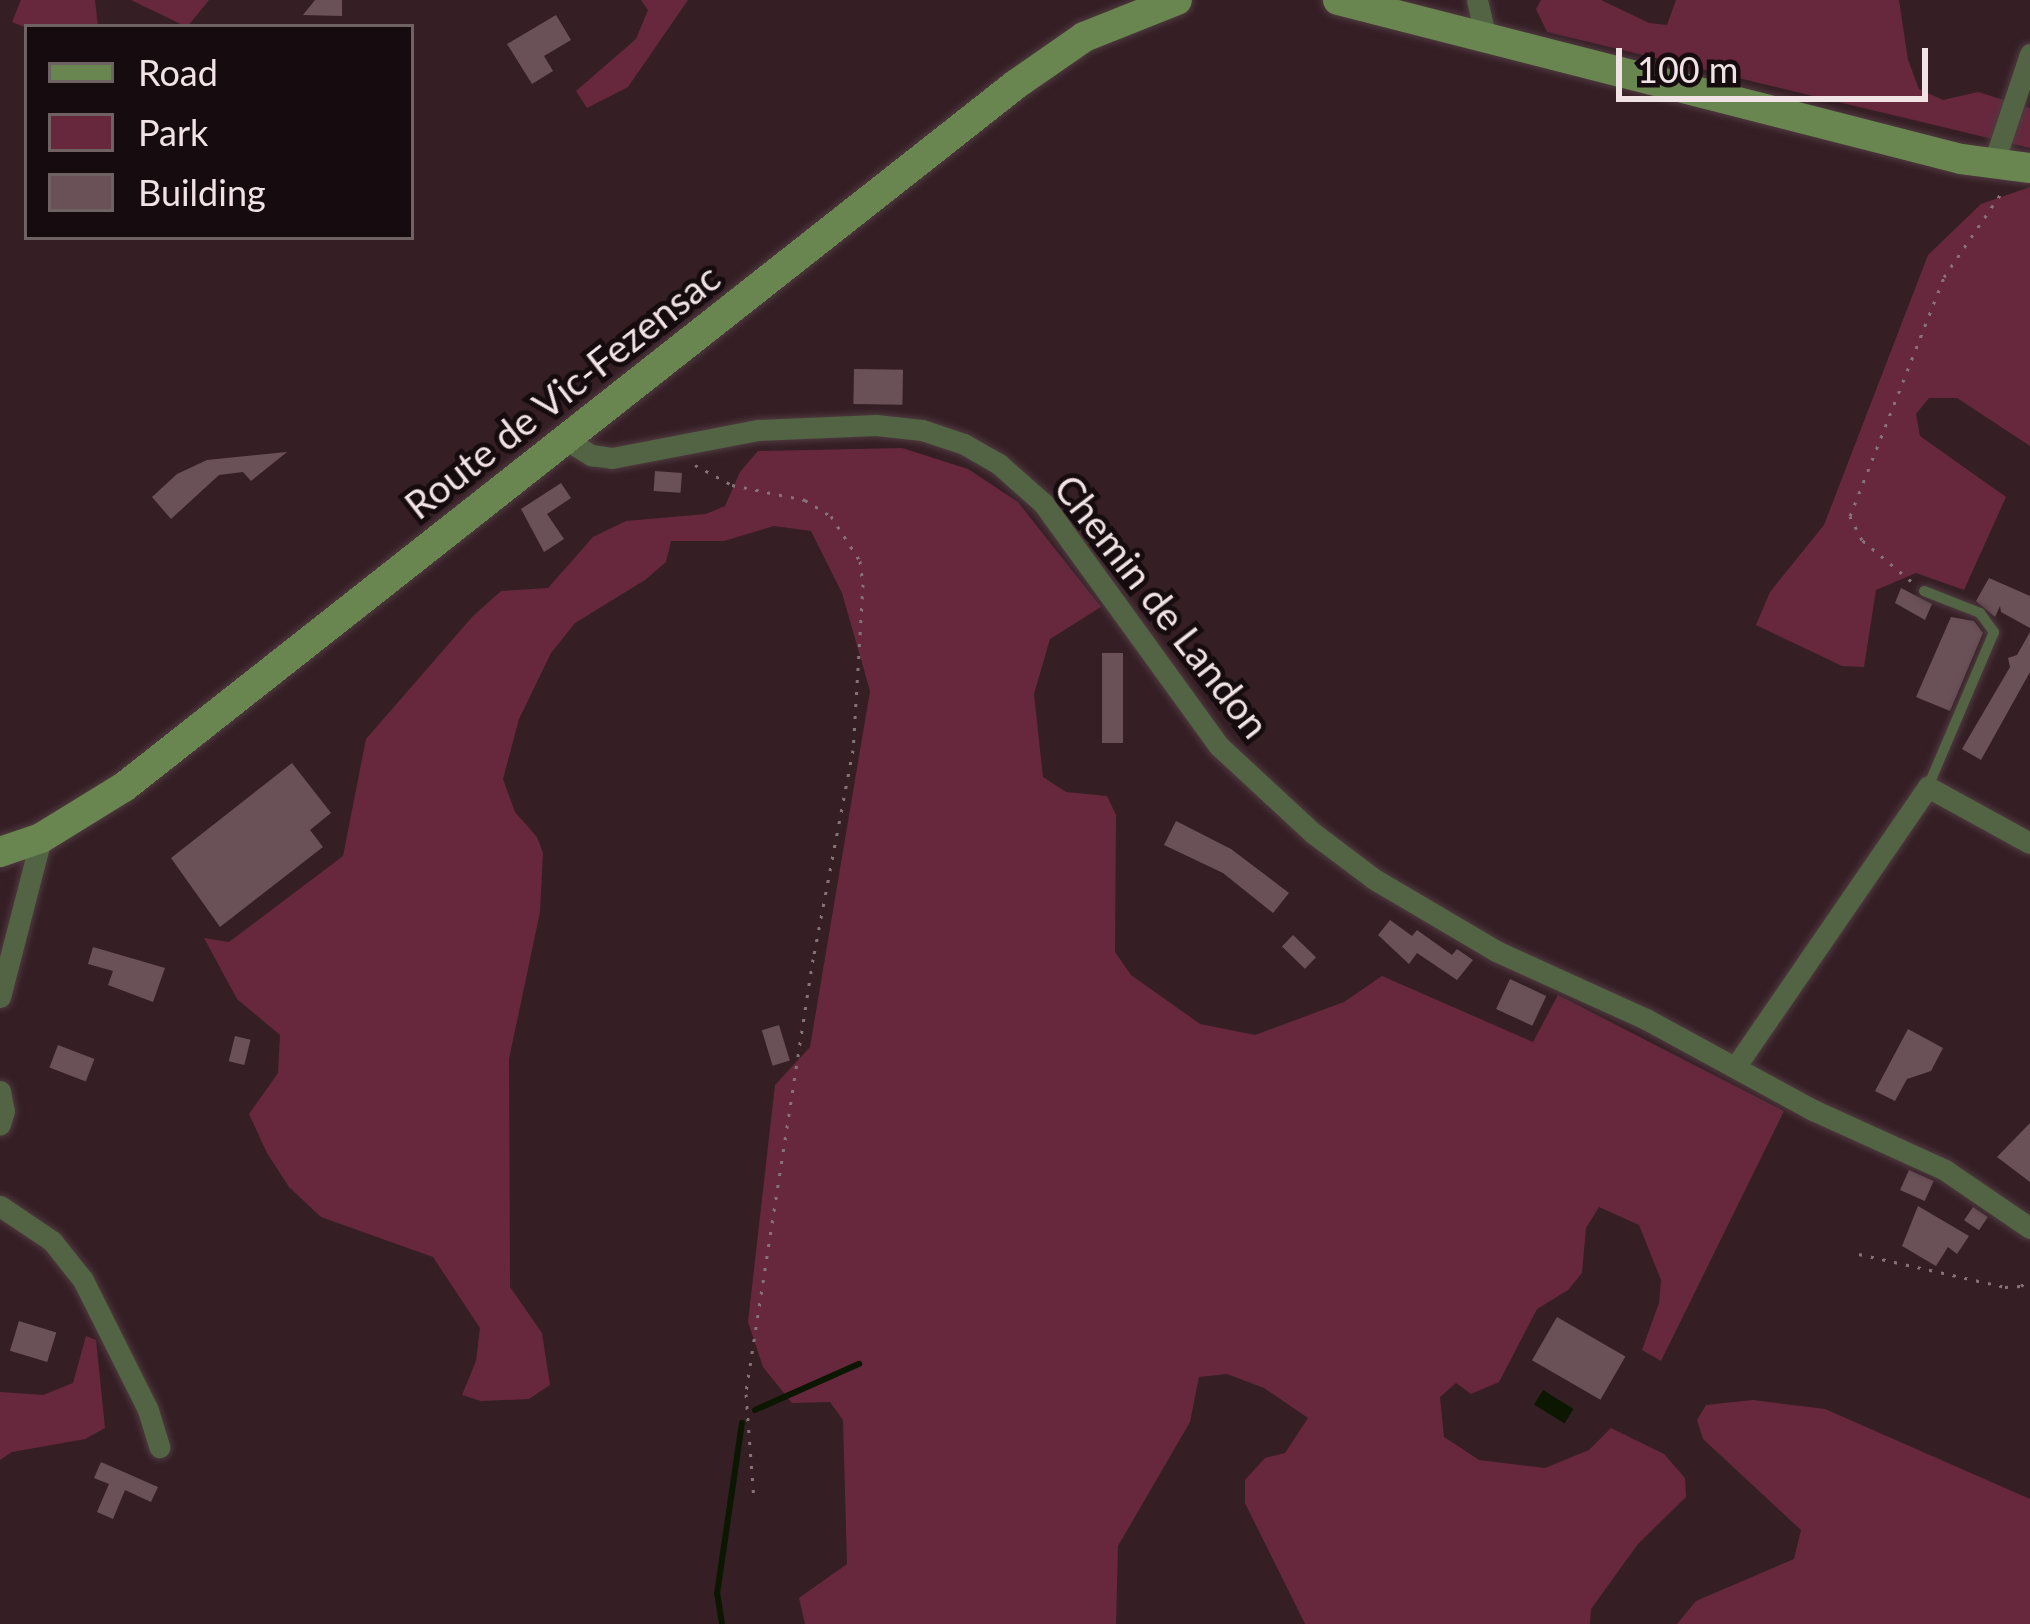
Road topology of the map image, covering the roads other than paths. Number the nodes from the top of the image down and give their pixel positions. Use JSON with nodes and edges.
{"nodes":[{"id":1,"x":1178,"y":0,"type":"edge"},
{"id":2,"x":1338,"y":0,"type":"edge"},
{"id":3,"x":1477,"y":0,"type":"edge"},
{"id":4,"x":1485,"y":36,"type":"junction"},
{"id":5,"x":2030,"y":54,"type":"edge"},
{"id":6,"x":2011,"y":167,"type":"edge"},
{"id":7,"x":565,"y":439,"type":"junction"},
{"id":8,"x":1924,"y":591,"type":"road end"},
{"id":9,"x":1928,"y":788,"type":"junction"},
{"id":10,"x":41,"y":838,"type":"junction"},
{"id":11,"x":2030,"y":843,"type":"edge"},
{"id":12,"x":0,"y":852,"type":"edge"},
{"id":13,"x":0,"y":997,"type":"edge"},
{"id":14,"x":1736,"y":1066,"type":"junction"},
{"id":15,"x":0,"y":1091,"type":"edge"},
{"id":16,"x":0,"y":1124,"type":"edge"},
{"id":17,"x":0,"y":1206,"type":"edge"},
{"id":18,"x":2030,"y":1228,"type":"edge"},
{"id":19,"x":158,"y":1447,"type":"dead end"}],
"edges":[{"from":1,"to":7,"type":"main road","name":"Route de Vic-Fezensac"},
{"from":2,"to":4,"type":"main road"},
{"from":3,"to":4,"type":"street"},
{"from":4,"to":6,"type":"main road"},
{"from":5,"to":6,"type":"street"},
{"from":7,"to":10,"type":"main road","name":"Route de Vic-Fezensac"},
{"from":7,"to":14,"type":"street","name":"Chemin de Landon"},
{"from":8,"to":9,"type":"lane"},
{"from":9,"to":11,"type":"street"},
{"from":9,"to":14,"type":"street"},
{"from":10,"to":12,"type":"main road","name":"Route de Vic-Fezensac"},
{"from":10,"to":13,"type":"street"},
{"from":14,"to":18,"type":"street","name":"Chemin de Landon"},
{"from":15,"to":16,"type":"street"},
{"from":17,"to":19,"type":"street"}]}
